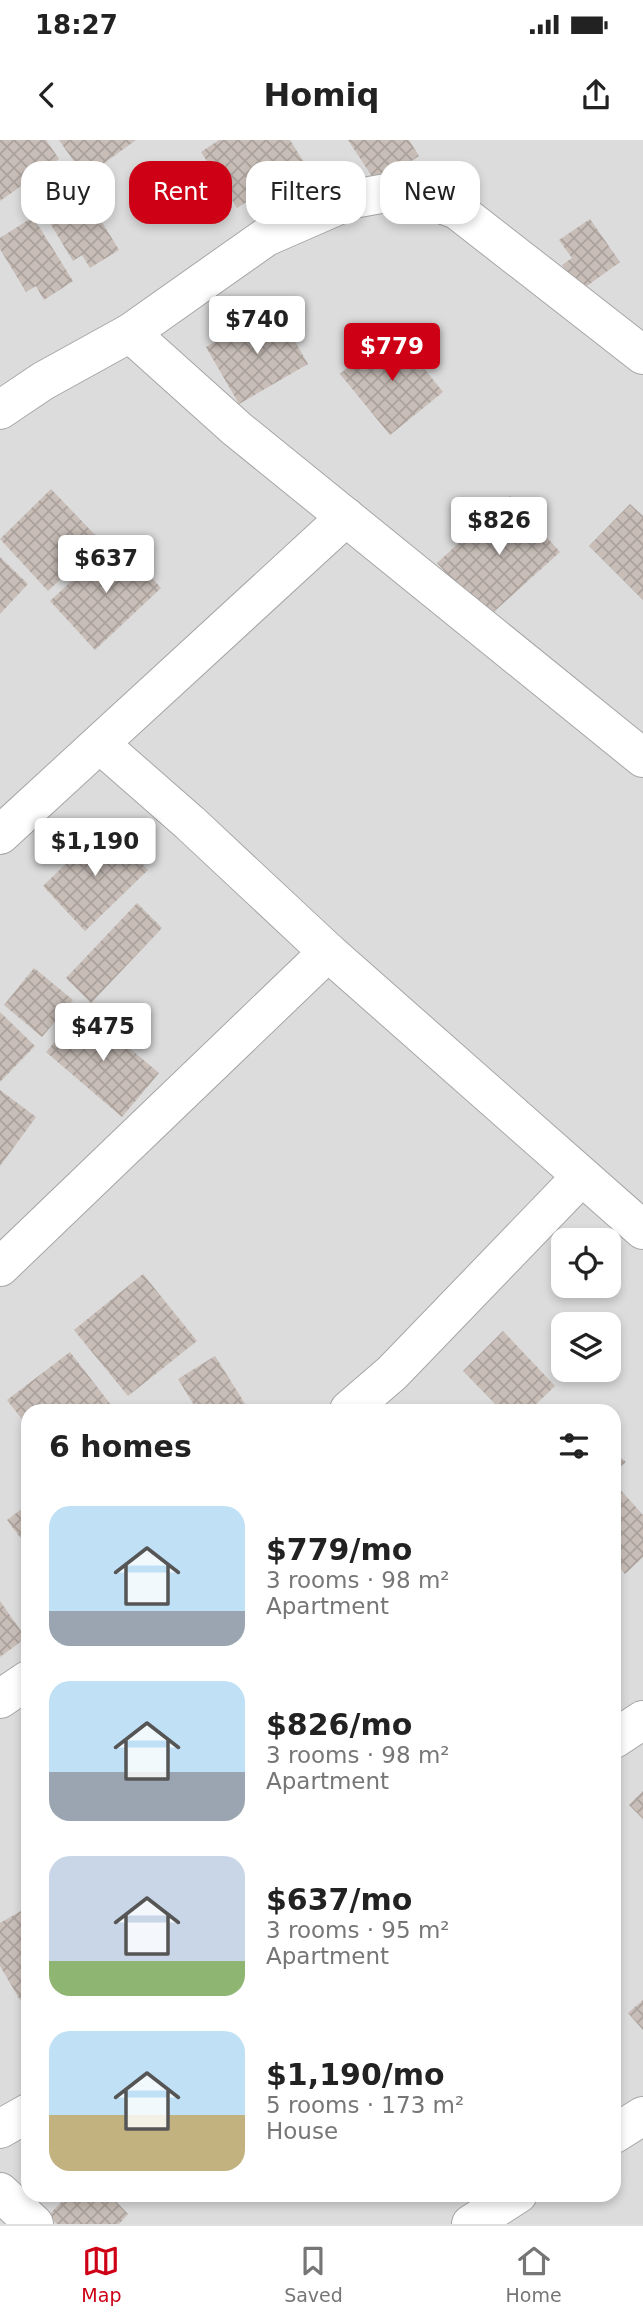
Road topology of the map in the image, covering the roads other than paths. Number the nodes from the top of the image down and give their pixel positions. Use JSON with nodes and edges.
{"nodes":[{"id":1,"x":130,"y":333,"type":"junction"},
{"id":2,"x":643,"y":355,"type":"edge"},
{"id":3,"x":0,"y":410,"type":"edge"},
{"id":4,"x":346,"y":516,"type":"junction"},
{"id":5,"x":101,"y":745,"type":"junction"},
{"id":6,"x":643,"y":758,"type":"edge"},
{"id":7,"x":0,"y":835,"type":"edge"},
{"id":8,"x":328,"y":952,"type":"junction"},
{"id":9,"x":581,"y":1177,"type":"junction"},
{"id":10,"x":643,"y":1230,"type":"edge"},
{"id":11,"x":0,"y":1267,"type":"edge"},
{"id":12,"x":356,"y":1404,"type":"edge"},
{"id":13,"x":21,"y":1685,"type":"edge"},
{"id":14,"x":0,"y":1699,"type":"edge"},
{"id":15,"x":643,"y":1720,"type":"edge"},
{"id":16,"x":621,"y":1734,"type":"edge"},
{"id":17,"x":643,"y":2116,"type":"edge"},
{"id":18,"x":21,"y":2117,"type":"edge"},
{"id":19,"x":0,"y":2129,"type":"edge"},
{"id":20,"x":621,"y":2130,"type":"edge"},
{"id":21,"x":0,"y":2192,"type":"edge"},
{"id":22,"x":34,"y":2224,"type":"edge"}],
"edges":[{"from":1,"to":2,"type":"street"},
{"from":1,"to":3,"type":"street"},
{"from":1,"to":4,"type":"street"},
{"from":4,"to":5,"type":"street"},
{"from":4,"to":6,"type":"street"},
{"from":5,"to":7,"type":"street"},
{"from":5,"to":8,"type":"street"},
{"from":8,"to":9,"type":"street"},
{"from":8,"to":11,"type":"street"},
{"from":9,"to":10,"type":"street"},
{"from":9,"to":12,"type":"street"},
{"from":13,"to":14,"type":"street"},
{"from":15,"to":16,"type":"street"},
{"from":17,"to":20,"type":"street"},
{"from":18,"to":19,"type":"street"},
{"from":21,"to":22,"type":"street"}]}
